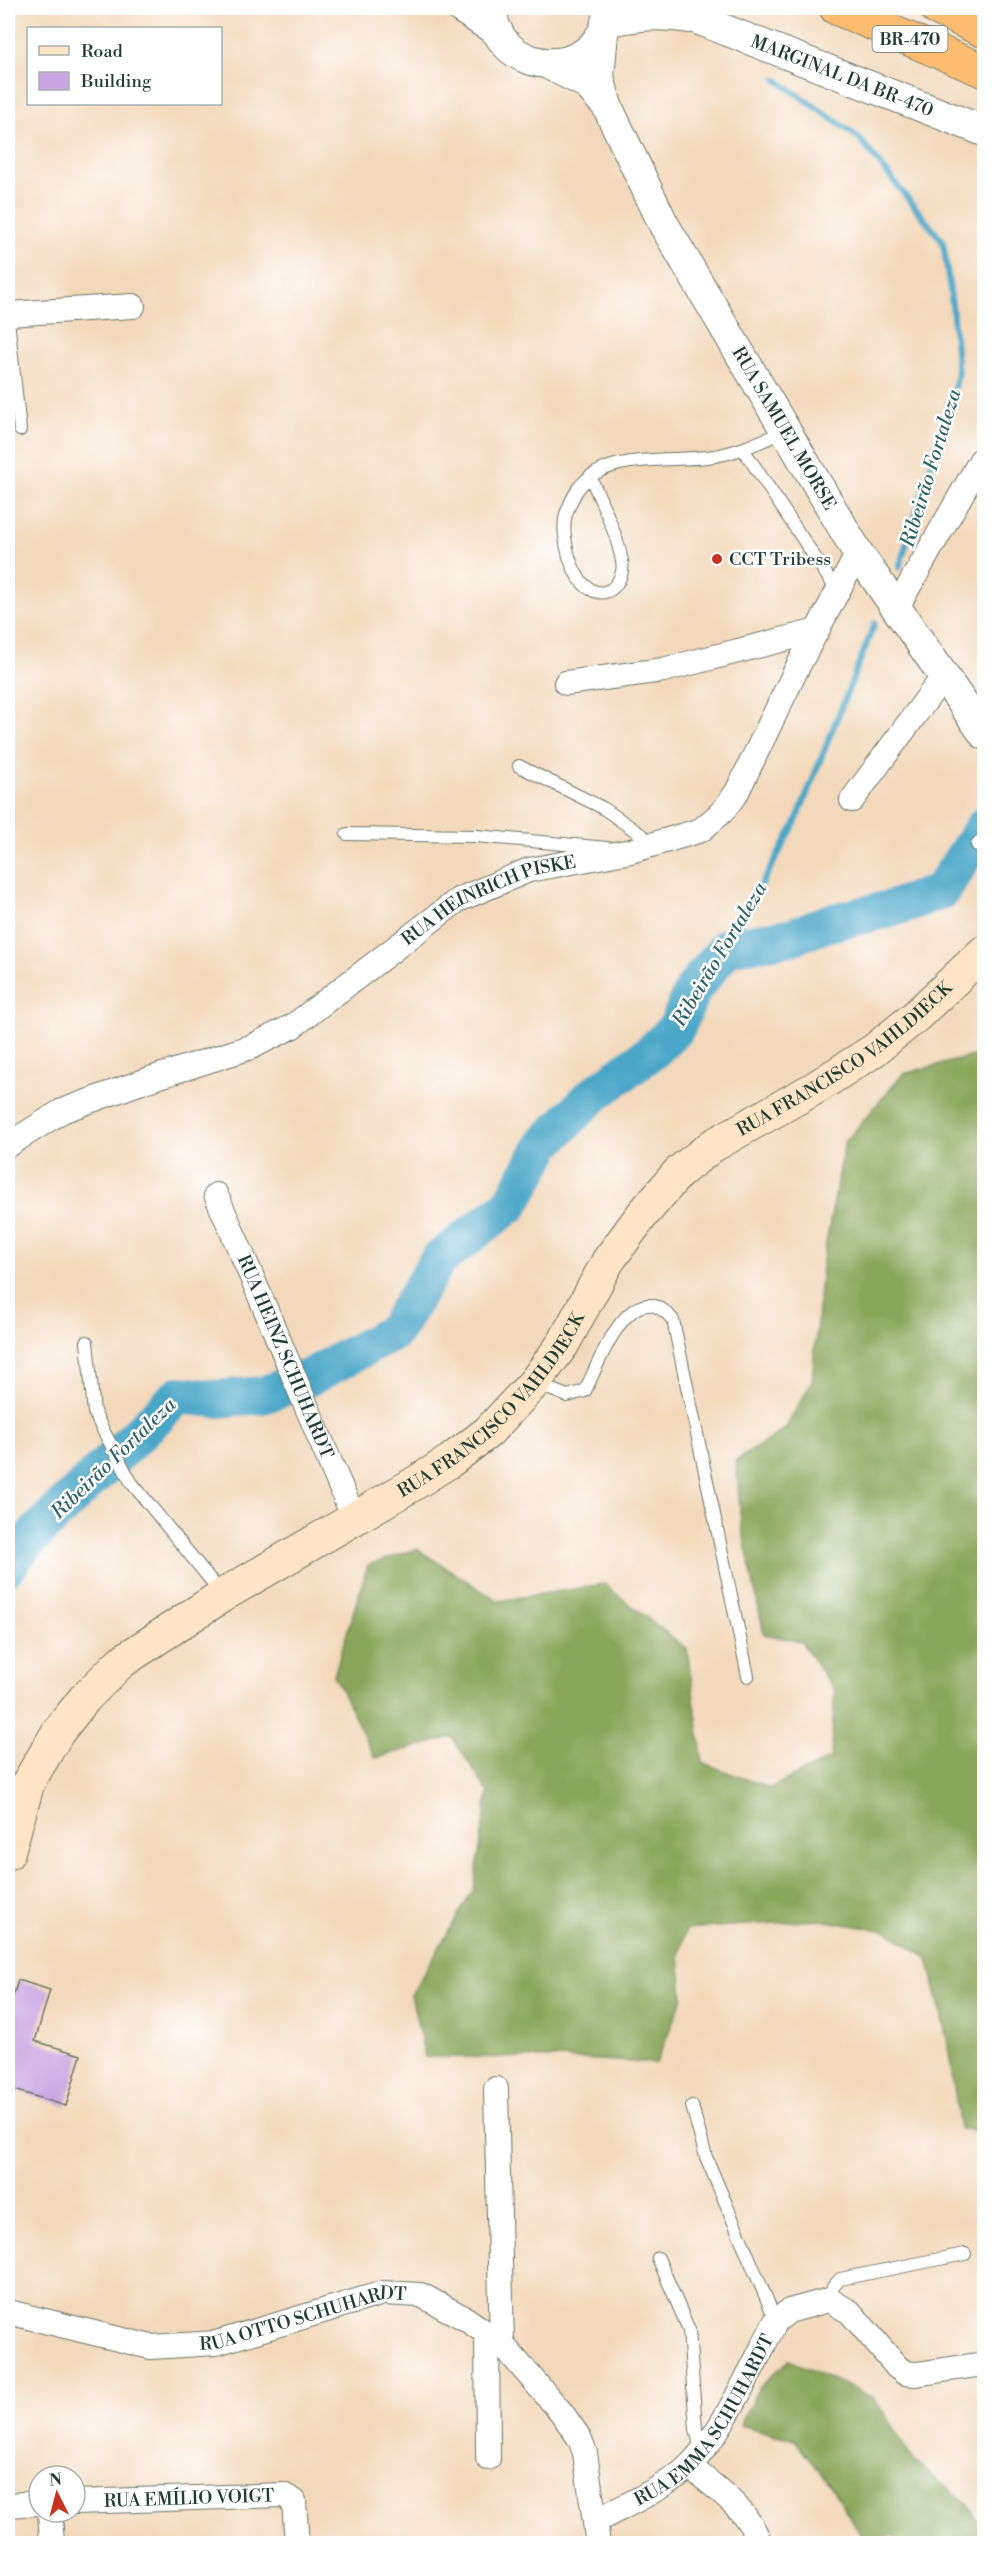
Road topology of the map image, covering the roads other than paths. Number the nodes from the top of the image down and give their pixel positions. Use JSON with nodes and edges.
{"nodes":[{"id":1,"x":461,"y":8,"type":"edge"},
{"id":2,"x":669,"y":8,"type":"edge"},
{"id":3,"x":836,"y":8,"type":"edge"},
{"id":4,"x":936,"y":8,"type":"edge"},
{"id":5,"x":969,"y":8,"type":"edge"},
{"id":6,"x":699,"y":19,"type":"junction"},
{"id":7,"x":495,"y":20,"type":"edge"},
{"id":8,"x":606,"y":21,"type":"edge"},
{"id":9,"x":984,"y":22,"type":"edge"},
{"id":10,"x":984,"y":31,"type":"edge"},
{"id":11,"x":550,"y":65,"type":"junction"},
{"id":12,"x":984,"y":71,"type":"edge"},
{"id":13,"x":607,"y":106,"type":"junction"},
{"id":14,"x":984,"y":131,"type":"edge"},
{"id":15,"x":133,"y":306,"type":"dead end"},
{"id":16,"x":8,"y":314,"type":"edge"},
{"id":17,"x":8,"y":320,"type":"edge"},
{"id":18,"x":20,"y":429,"type":"dead end"},
{"id":19,"x":786,"y":431,"type":"junction"},
{"id":20,"x":743,"y":449,"type":"junction"},
{"id":21,"x":984,"y":463,"type":"edge"},
{"id":22,"x":590,"y":476,"type":"junction"},
{"id":23,"x":858,"y":553,"type":"junction"},
{"id":24,"x":838,"y":592,"type":"junction"},
{"id":25,"x":897,"y":607,"type":"junction"},
{"id":26,"x":817,"y":631,"type":"junction"},
{"id":27,"x":944,"y":676,"type":"junction"},
{"id":28,"x":566,"y":683,"type":"dead end"},
{"id":29,"x":984,"y":734,"type":"edge"},
{"id":30,"x":519,"y":766,"type":"dead end"},
{"id":31,"x":852,"y":800,"type":"dead end"},
{"id":32,"x":347,"y":834,"type":"dead end"},
{"id":33,"x":654,"y":844,"type":"junction"},
{"id":34,"x":631,"y":851,"type":"junction"},
{"id":35,"x":984,"y":952,"type":"edge"},
{"id":36,"x":8,"y":1145,"type":"edge"},
{"id":37,"x":216,"y":1195,"type":"dead end"},
{"id":38,"x":87,"y":1342,"type":"dead end"},
{"id":39,"x":534,"y":1383,"type":"junction"},
{"id":40,"x":354,"y":1518,"type":"junction"},
{"id":41,"x":223,"y":1595,"type":"junction"},
{"id":42,"x":748,"y":1676,"type":"dead end"},
{"id":43,"x":8,"y":1853,"type":"edge"},
{"id":44,"x":496,"y":2089,"type":"dead end"},
{"id":45,"x":692,"y":2106,"type":"dead end"},
{"id":46,"x":965,"y":2254,"type":"dead end"},
{"id":47,"x":658,"y":2258,"type":"dead end"},
{"id":48,"x":829,"y":2300,"type":"junction"},
{"id":49,"x":8,"y":2312,"type":"edge"},
{"id":50,"x":776,"y":2321,"type":"junction"},
{"id":51,"x":495,"y":2338,"type":"junction"},
{"id":52,"x":984,"y":2364,"type":"edge"},
{"id":53,"x":488,"y":2458,"type":"dead end"},
{"id":54,"x":695,"y":2459,"type":"junction"},
{"id":55,"x":87,"y":2502,"type":"edge"},
{"id":56,"x":27,"y":2504,"type":"edge"},
{"id":57,"x":8,"y":2505,"type":"edge"},
{"id":58,"x":51,"y":2524,"type":"edge"},
{"id":59,"x":597,"y":2533,"type":"edge"},
{"id":60,"x":52,"y":2544,"type":"edge"},
{"id":61,"x":297,"y":2544,"type":"edge"},
{"id":62,"x":760,"y":2544,"type":"edge"}],
"edges":[{"from":1,"to":7,"type":"street"},
{"from":2,"to":6,"type":"street","name":"MARGINAL DA BR-470"},
{"from":3,"to":12,"type":"highway","number":"BR-470"},
{"from":4,"to":10,"type":"highway","number":"BR-470"},
{"from":5,"to":9,"type":"highway"},
{"from":6,"to":8,"type":"street","name":"MARGINAL DA BR-470"},
{"from":6,"to":14,"type":"street","name":"MARGINAL DA BR-470"},
{"from":7,"to":11,"type":"street","name":"RUA SAMUEL MORSE"},
{"from":8,"to":11,"type":"street"},
{"from":8,"to":13,"type":"street","name":"RUA SAMUEL MORSE"},
{"from":11,"to":13,"type":"street","name":"RUA SAMUEL MORSE"},
{"from":13,"to":19,"type":"street","name":"RUA SAMUEL MORSE"},
{"from":15,"to":16,"type":"street"},
{"from":17,"to":18,"type":"lane"},
{"from":19,"to":20,"type":"lane"},
{"from":19,"to":23,"type":"street","name":"RUA SAMUEL MORSE"},
{"from":20,"to":22,"type":"lane"},
{"from":20,"to":24,"type":"lane"},
{"from":21,"to":25,"type":"street"},
{"from":22,"to":22,"type":"lane"},
{"from":23,"to":24,"type":"street","name":"RUA HEINRICH PISKE"},
{"from":23,"to":25,"type":"street","name":"RUA SAMUEL MORSE"},
{"from":24,"to":26,"type":"street","name":"RUA HEINRICH PISKE"},
{"from":25,"to":27,"type":"street","name":"RUA SAMUEL MORSE"},
{"from":26,"to":28,"type":"street"},
{"from":26,"to":33,"type":"street","name":"RUA HEINRICH PISKE"},
{"from":27,"to":29,"type":"street","name":"RUA SAMUEL MORSE"},
{"from":27,"to":31,"type":"street"},
{"from":30,"to":33,"type":"lane"},
{"from":32,"to":34,"type":"lane"},
{"from":33,"to":34,"type":"street","name":"RUA HEINRICH PISKE"},
{"from":34,"to":36,"type":"street","name":"RUA HEINRICH PISKE"},
{"from":35,"to":39,"type":"main road","name":"RUA FRANCISCO VAHLDIECK"},
{"from":37,"to":40,"type":"street","name":"RUA HEINZ SCHUHARDT"},
{"from":38,"to":41,"type":"lane"},
{"from":39,"to":40,"type":"main road","name":"RUA FRANCISCO VAHLDIECK"},
{"from":39,"to":42,"type":"lane"},
{"from":40,"to":41,"type":"main road","name":"RUA FRANCISCO VAHLDIECK"},
{"from":41,"to":43,"type":"main road","name":"RUA FRANCISCO VAHLDIECK"},
{"from":44,"to":51,"type":"street"},
{"from":45,"to":50,"type":"lane"},
{"from":46,"to":48,"type":"lane"},
{"from":47,"to":54,"type":"lane"},
{"from":48,"to":50,"type":"street","name":"RUA EMMA SCHUHARDT"},
{"from":48,"to":52,"type":"street"},
{"from":49,"to":51,"type":"street","name":"RUA OTTO SCHUHARDT"},
{"from":50,"to":54,"type":"street","name":"RUA EMMA SCHUHARDT"},
{"from":51,"to":53,"type":"street"},
{"from":51,"to":59,"type":"street","name":"RUA OTTO SCHUHARDT"},
{"from":54,"to":59,"type":"street","name":"RUA EMMA SCHUHARDT"},
{"from":54,"to":62,"type":"street"},
{"from":55,"to":61,"type":"street","name":"RUA EMÍLIO VOIGT"},
{"from":56,"to":57,"type":"street"},
{"from":58,"to":60,"type":"street"}]}
